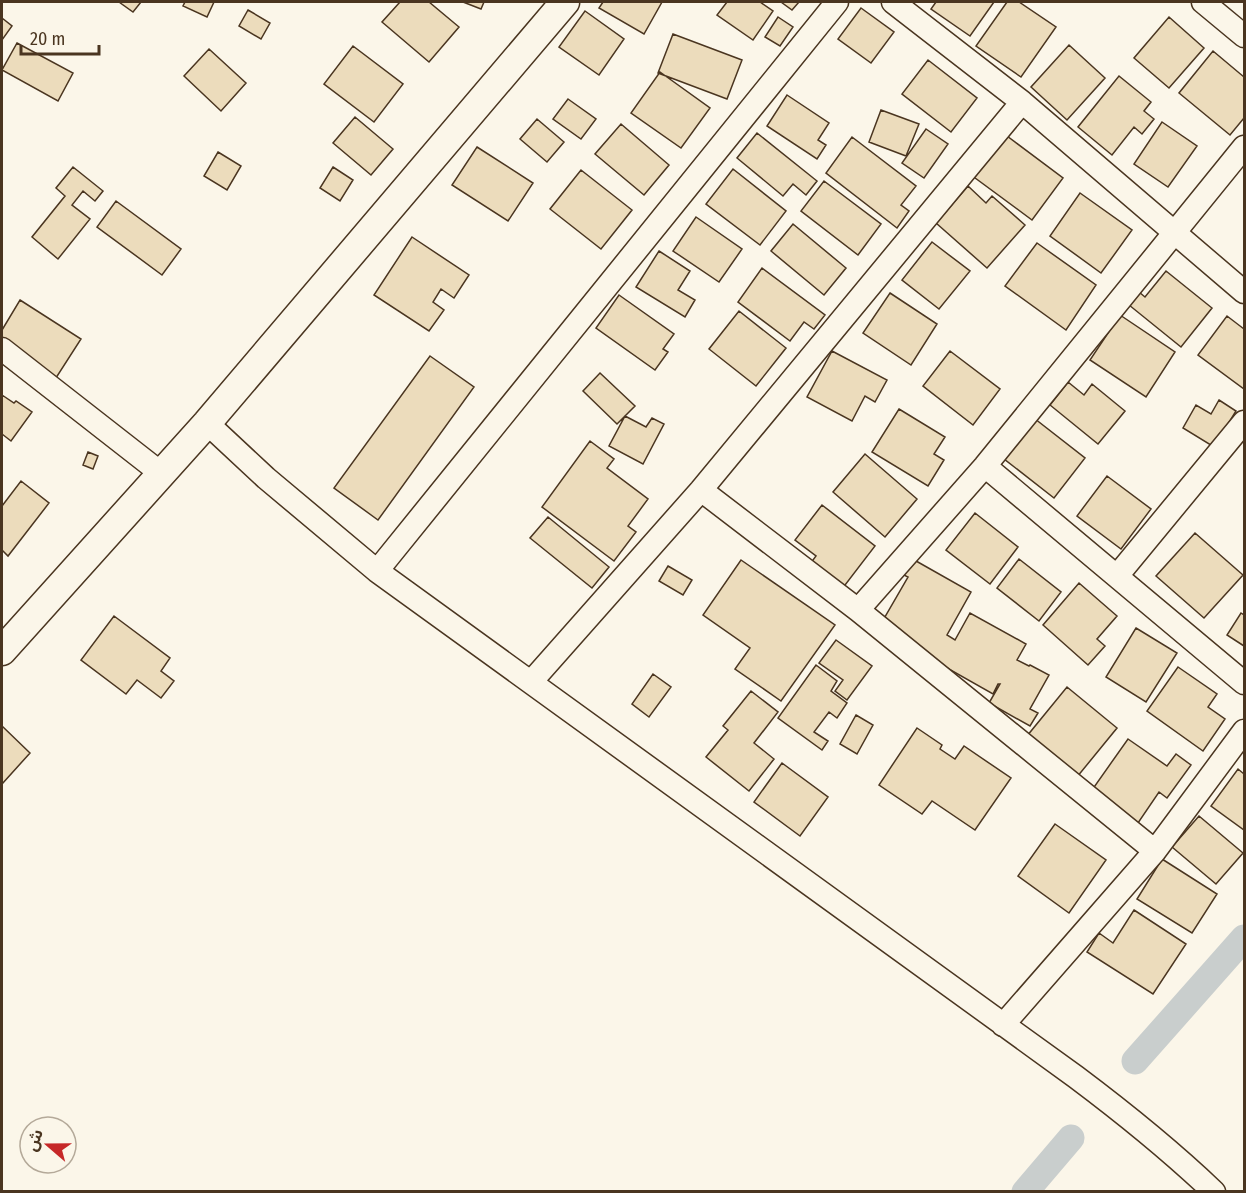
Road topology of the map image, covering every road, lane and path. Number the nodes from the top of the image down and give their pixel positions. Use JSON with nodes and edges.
{"nodes":[{"id":1,"x":565,"y":2,"type":"edge"},
{"id":2,"x":837,"y":2,"type":"edge"},
{"id":3,"x":893,"y":2,"type":"edge"},
{"id":4,"x":1203,"y":2,"type":"edge"},
{"id":5,"x":1245,"y":36,"type":"edge"},
{"id":6,"x":1022,"y":102,"type":"junction"},
{"id":7,"x":1245,"y":147,"type":"edge"},
{"id":8,"x":1175,"y":232,"type":"junction"},
{"id":9,"x":1245,"y":292,"type":"edge"},
{"id":10,"x":2,"y":349,"type":"edge"},
{"id":11,"x":1245,"y":422,"type":"edge"},
{"id":12,"x":207,"y":423,"type":"junction"},
{"id":13,"x":985,"y":466,"type":"junction"},
{"id":14,"x":162,"y":474,"type":"junction"},
{"id":15,"x":700,"y":490,"type":"junction"},
{"id":16,"x":377,"y":571,"type":"junction"},
{"id":17,"x":1117,"y":576,"type":"junction"},
{"id":18,"x":858,"y":610,"type":"junction"},
{"id":19,"x":2,"y":651,"type":"edge"},
{"id":20,"x":531,"y":682,"type":"junction"},
{"id":21,"x":1245,"y":683,"type":"edge"},
{"id":22,"x":1245,"y":731,"type":"edge"},
{"id":23,"x":1155,"y":850,"type":"junction"},
{"id":24,"x":1003,"y":1025,"type":"junction"},
{"id":25,"x":1214,"y":1191,"type":"edge"}],
"edges":[{"from":1,"to":12,"type":"street"},
{"from":2,"to":16,"type":"street"},
{"from":3,"to":6,"type":"street"},
{"from":4,"to":5,"type":"street"},
{"from":6,"to":8,"type":"street"},
{"from":6,"to":15,"type":"street"},
{"from":7,"to":8,"type":"street"},
{"from":8,"to":9,"type":"street"},
{"from":8,"to":13,"type":"street"},
{"from":10,"to":14,"type":"street"},
{"from":11,"to":17,"type":"street"},
{"from":12,"to":14,"type":"street"},
{"from":12,"to":16,"type":"street"},
{"from":13,"to":17,"type":"street"},
{"from":13,"to":18,"type":"street"},
{"from":14,"to":19,"type":"street"},
{"from":15,"to":18,"type":"street"},
{"from":15,"to":20,"type":"street"},
{"from":16,"to":20,"type":"street"},
{"from":17,"to":21,"type":"street"},
{"from":18,"to":23,"type":"street"},
{"from":20,"to":24,"type":"street"},
{"from":22,"to":23,"type":"street"},
{"from":23,"to":24,"type":"street"},
{"from":24,"to":25,"type":"street"}]}
